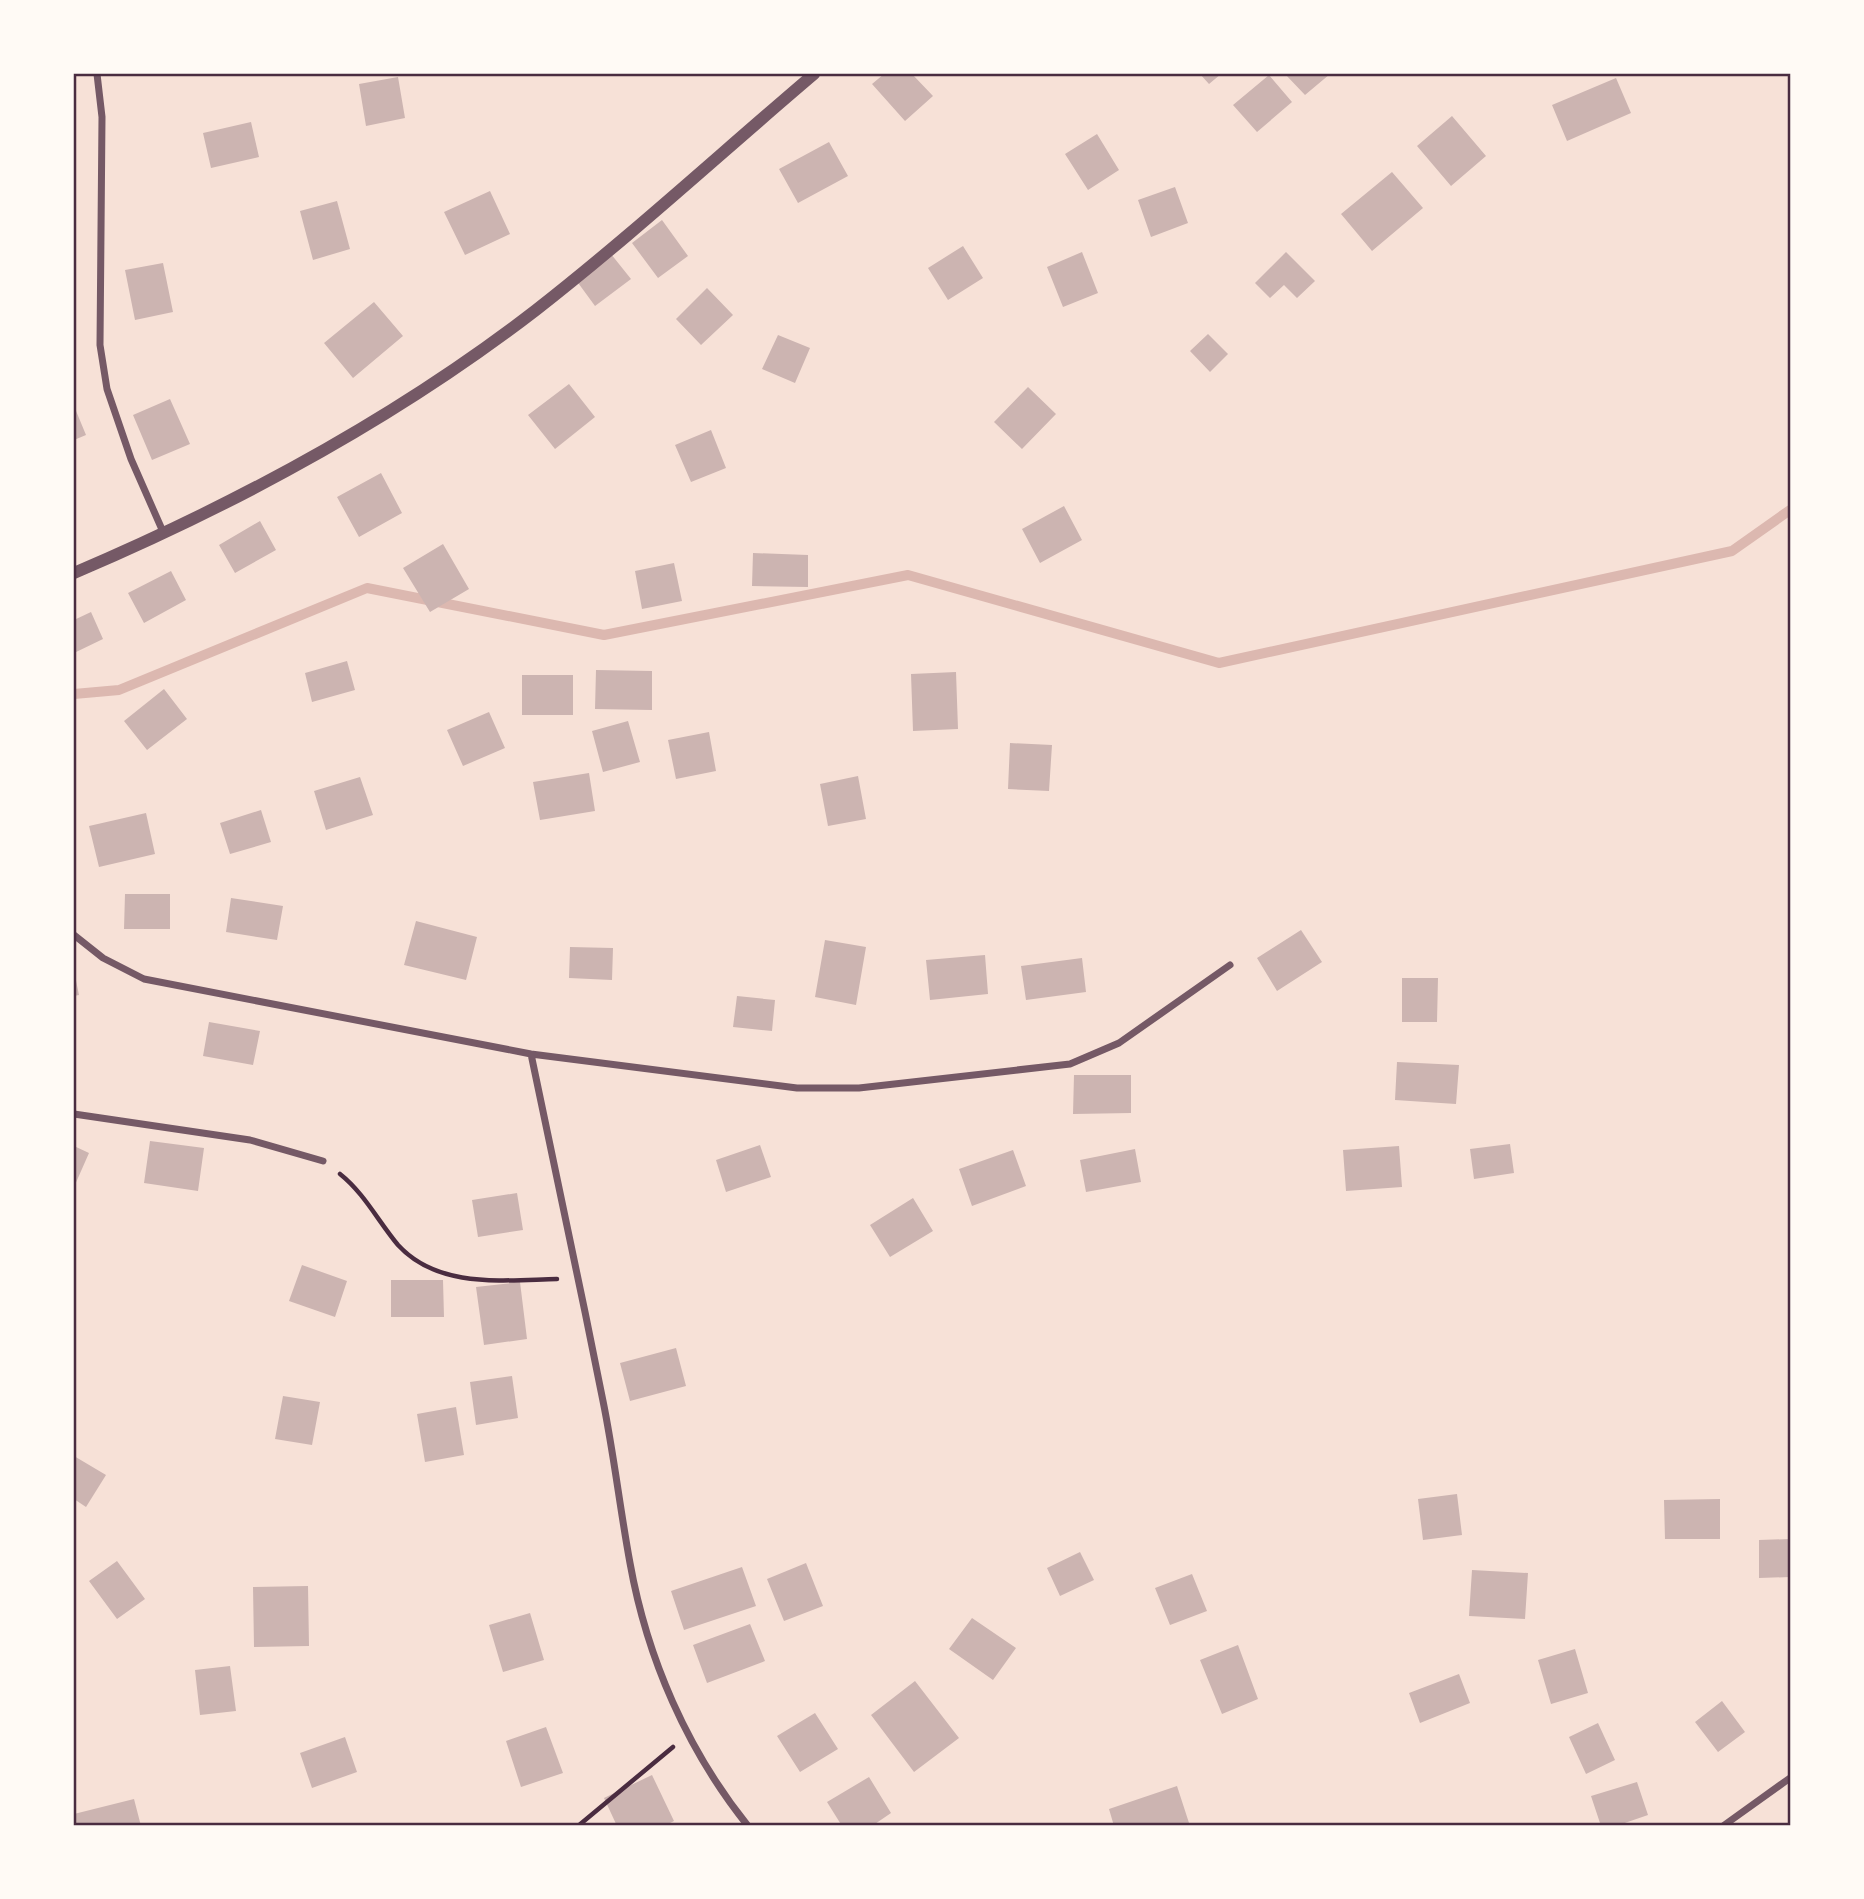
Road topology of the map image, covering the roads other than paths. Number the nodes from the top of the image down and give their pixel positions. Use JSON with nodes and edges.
{"nodes":[{"id":1,"x":97,"y":74,"type":"edge"},
{"id":2,"x":814,"y":74,"type":"edge"},
{"id":3,"x":164,"y":535,"type":"junction"},
{"id":4,"x":74,"y":573,"type":"edge"},
{"id":5,"x":74,"y":935,"type":"edge"},
{"id":6,"x":1230,"y":965,"type":"dead end"},
{"id":7,"x":531,"y":1054,"type":"junction"},
{"id":8,"x":74,"y":1114,"type":"edge"},
{"id":9,"x":323,"y":1161,"type":"road end"},
{"id":10,"x":1790,"y":1778,"type":"edge"},
{"id":11,"x":748,"y":1825,"type":"edge"},
{"id":12,"x":1723,"y":1825,"type":"edge"}],
"edges":[{"from":1,"to":3,"type":"street"},
{"from":2,"to":3,"type":"street"},
{"from":3,"to":4,"type":"street"},
{"from":5,"to":7,"type":"street"},
{"from":6,"to":7,"type":"street"},
{"from":7,"to":11,"type":"street"},
{"from":8,"to":9,"type":"street"},
{"from":10,"to":12,"type":"street"}]}
